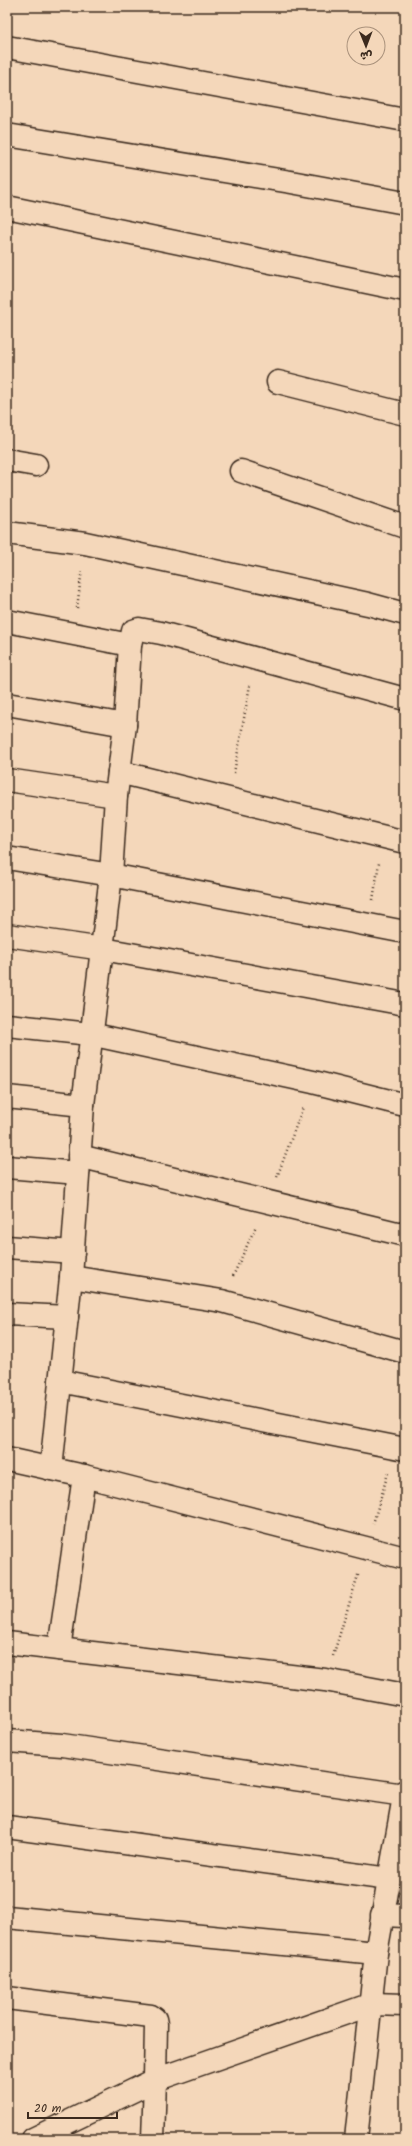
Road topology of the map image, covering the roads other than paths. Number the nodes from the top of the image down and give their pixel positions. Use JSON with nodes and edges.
{"nodes":[{"id":1,"x":7,"y":47,"type":"edge"},
{"id":2,"x":405,"y":120,"type":"edge"},
{"id":3,"x":7,"y":135,"type":"edge"},
{"id":4,"x":405,"y":203,"type":"edge"},
{"id":5,"x":7,"y":207,"type":"edge"},
{"id":6,"x":405,"y":290,"type":"edge"},
{"id":7,"x":278,"y":382,"type":"dead end"},
{"id":8,"x":405,"y":414,"type":"edge"},
{"id":9,"x":7,"y":460,"type":"edge"},
{"id":10,"x":36,"y":465,"type":"dead end"},
{"id":11,"x":241,"y":471,"type":"dead end"},
{"id":12,"x":405,"y":527,"type":"edge"},
{"id":13,"x":7,"y":533,"type":"edge"},
{"id":14,"x":405,"y":614,"type":"edge"},
{"id":15,"x":7,"y":621,"type":"edge"},
{"id":16,"x":130,"y":644,"type":"junction"},
{"id":17,"x":405,"y":699,"type":"edge"},
{"id":18,"x":7,"y":704,"type":"edge"},
{"id":19,"x":125,"y":725,"type":"junction"},
{"id":20,"x":119,"y":772,"type":"junction"},
{"id":21,"x":7,"y":780,"type":"edge"},
{"id":22,"x":116,"y":796,"type":"junction"},
{"id":23,"x":405,"y":842,"type":"edge"},
{"id":24,"x":7,"y":858,"type":"edge"},
{"id":25,"x":112,"y":875,"type":"junction"},
{"id":26,"x":405,"y":932,"type":"edge"},
{"id":27,"x":7,"y":935,"type":"edge"},
{"id":28,"x":103,"y":949,"type":"junction"},
{"id":29,"x":405,"y":1004,"type":"edge"},
{"id":30,"x":7,"y":1025,"type":"edge"},
{"id":31,"x":90,"y":1034,"type":"junction"},
{"id":32,"x":7,"y":1097,"type":"edge"},
{"id":33,"x":83,"y":1105,"type":"junction"},
{"id":34,"x":405,"y":1105,"type":"edge"},
{"id":35,"x":78,"y":1164,"type":"junction"},
{"id":36,"x":7,"y":1167,"type":"edge"},
{"id":37,"x":405,"y":1235,"type":"edge"},
{"id":38,"x":7,"y":1247,"type":"edge"},
{"id":39,"x":73,"y":1252,"type":"junction"},
{"id":40,"x":71,"y":1277,"type":"junction"},
{"id":41,"x":7,"y":1314,"type":"edge"},
{"id":42,"x":67,"y":1317,"type":"junction"},
{"id":43,"x":405,"y":1352,"type":"edge"},
{"id":44,"x":60,"y":1381,"type":"junction"},
{"id":45,"x":400,"y":1448,"type":"edge"},
{"id":46,"x":7,"y":1459,"type":"edge"},
{"id":47,"x":51,"y":1469,"type":"junction"},
{"id":48,"x":84,"y":1476,"type":"junction"},
{"id":49,"x":405,"y":1558,"type":"edge"},
{"id":50,"x":7,"y":1643,"type":"edge"},
{"id":51,"x":59,"y":1649,"type":"junction"},
{"id":52,"x":405,"y":1695,"type":"edge"},
{"id":53,"x":7,"y":1741,"type":"edge"},
{"id":54,"x":405,"y":1793,"type":"edge"},
{"id":55,"x":402,"y":1824,"type":"edge"},
{"id":56,"x":7,"y":1827,"type":"edge"},
{"id":57,"x":389,"y":1879,"type":"junction"},
{"id":58,"x":382,"y":1915,"type":"junction"},
{"id":59,"x":405,"y":1916,"type":"edge"},
{"id":60,"x":7,"y":1917,"type":"edge"},
{"id":61,"x":376,"y":1954,"type":"junction"},
{"id":62,"x":7,"y":1998,"type":"edge"},
{"id":63,"x":372,"y":2004,"type":"junction"},
{"id":64,"x":405,"y":2005,"type":"edge"},
{"id":65,"x":155,"y":2080,"type":"junction"},
{"id":66,"x":33,"y":2139,"type":"edge"},
{"id":67,"x":153,"y":2139,"type":"edge"},
{"id":68,"x":356,"y":2139,"type":"edge"}],
"edges":[{"from":1,"to":2,"type":"street"},
{"from":3,"to":4,"type":"street"},
{"from":5,"to":6,"type":"street"},
{"from":7,"to":8,"type":"street"},
{"from":9,"to":10,"type":"street"},
{"from":11,"to":12,"type":"street"},
{"from":13,"to":14,"type":"street"},
{"from":15,"to":16,"type":"street"},
{"from":16,"to":17,"type":"street"},
{"from":16,"to":19,"type":"street"},
{"from":18,"to":19,"type":"street"},
{"from":19,"to":20,"type":"street"},
{"from":20,"to":22,"type":"street"},
{"from":20,"to":23,"type":"street"},
{"from":21,"to":22,"type":"street"},
{"from":22,"to":25,"type":"street"},
{"from":24,"to":25,"type":"street"},
{"from":25,"to":26,"type":"street"},
{"from":25,"to":28,"type":"street"},
{"from":27,"to":28,"type":"street"},
{"from":28,"to":29,"type":"street"},
{"from":28,"to":31,"type":"street"},
{"from":30,"to":31,"type":"street"},
{"from":31,"to":33,"type":"street"},
{"from":31,"to":34,"type":"street"},
{"from":32,"to":33,"type":"street"},
{"from":33,"to":35,"type":"street"},
{"from":35,"to":36,"type":"street"},
{"from":35,"to":37,"type":"street"},
{"from":35,"to":39,"type":"street"},
{"from":38,"to":39,"type":"street"},
{"from":39,"to":40,"type":"street"},
{"from":40,"to":42,"type":"street"},
{"from":40,"to":43,"type":"street"},
{"from":41,"to":42,"type":"street"},
{"from":42,"to":44,"type":"street"},
{"from":44,"to":45,"type":"street"},
{"from":44,"to":47,"type":"street"},
{"from":46,"to":47,"type":"street"},
{"from":47,"to":48,"type":"street"},
{"from":48,"to":49,"type":"street"},
{"from":48,"to":51,"type":"street"},
{"from":50,"to":51,"type":"street"},
{"from":51,"to":52,"type":"street"},
{"from":53,"to":54,"type":"street"},
{"from":54,"to":55,"type":"street"},
{"from":55,"to":57,"type":"street"},
{"from":56,"to":57,"type":"street"},
{"from":57,"to":58,"type":"street"},
{"from":58,"to":59,"type":"street"},
{"from":58,"to":61,"type":"street"},
{"from":60,"to":61,"type":"street"},
{"from":61,"to":63,"type":"street"},
{"from":62,"to":65,"type":"street"},
{"from":63,"to":64,"type":"street"},
{"from":63,"to":65,"type":"street"},
{"from":63,"to":68,"type":"street"},
{"from":65,"to":66,"type":"street"},
{"from":65,"to":67,"type":"street"}]}
